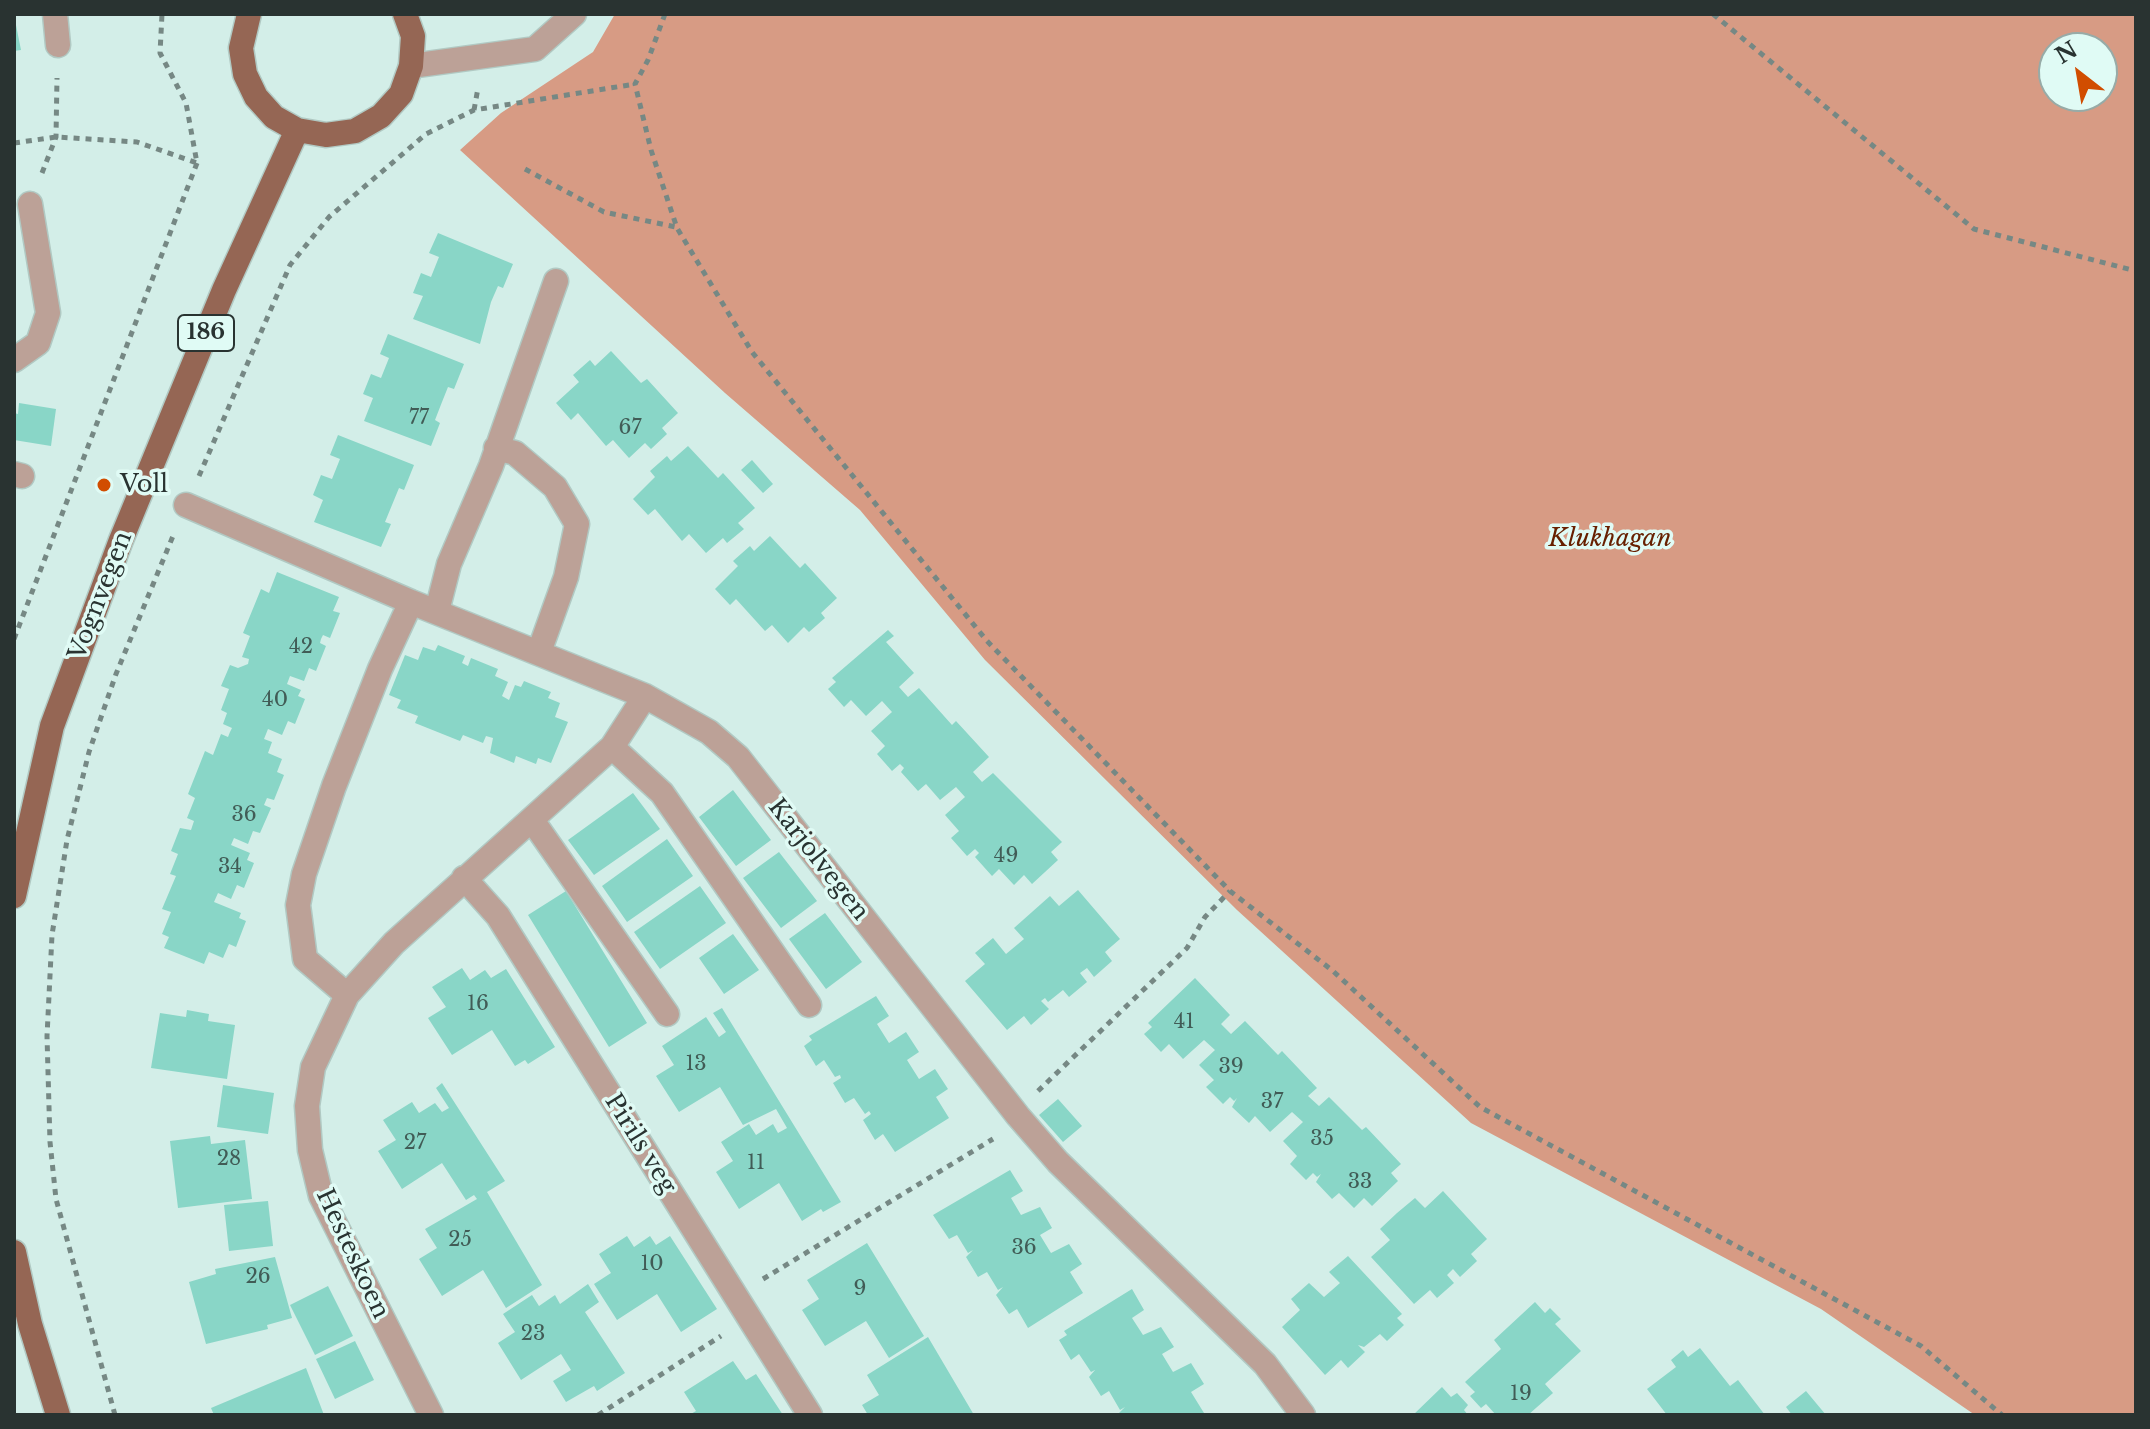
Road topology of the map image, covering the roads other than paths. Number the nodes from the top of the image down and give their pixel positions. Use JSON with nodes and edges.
{"nodes":[{"id":1,"x":55,"y":14,"type":"edge"},
{"id":2,"x":249,"y":14,"type":"edge"},
{"id":3,"x":405,"y":14,"type":"edge"},
{"id":4,"x":574,"y":14,"type":"edge"},
{"id":5,"x":58,"y":45,"type":"road end"},
{"id":6,"x":411,"y":66,"type":"junction"},
{"id":7,"x":297,"y":130,"type":"junction"},
{"id":8,"x":30,"y":204,"type":"road end"},
{"id":9,"x":556,"y":281,"type":"dead end"},
{"id":10,"x":14,"y":360,"type":"edge"},
{"id":11,"x":496,"y":448,"type":"junction"},
{"id":12,"x":186,"y":505,"type":"road end"},
{"id":13,"x":411,"y":602,"type":"junction"},
{"id":14,"x":437,"y":611,"type":"junction"},
{"id":15,"x":539,"y":652,"type":"junction"},
{"id":16,"x":645,"y":696,"type":"junction"},
{"id":17,"x":612,"y":747,"type":"junction"},
{"id":18,"x":532,"y":820,"type":"junction"},
{"id":19,"x":464,"y":878,"type":"junction"},
{"id":20,"x":14,"y":896,"type":"edge"},
{"id":21,"x":347,"y":995,"type":"junction"},
{"id":22,"x":809,"y":1005,"type":"dead end"},
{"id":23,"x":667,"y":1014,"type":"dead end"},
{"id":24,"x":14,"y":1252,"type":"edge"},
{"id":25,"x":58,"y":1415,"type":"edge"},
{"id":26,"x":431,"y":1415,"type":"edge"},
{"id":27,"x":810,"y":1415,"type":"edge"},
{"id":28,"x":1303,"y":1415,"type":"edge"}],
"edges":[{"from":1,"to":5,"type":"street"},
{"from":2,"to":7,"type":"main road"},
{"from":3,"to":6,"type":"main road"},
{"from":4,"to":6,"type":"street"},
{"from":6,"to":7,"type":"main road"},
{"from":7,"to":20,"type":"main road","name":"Vognvegen","number":"186"},
{"from":8,"to":10,"type":"street"},
{"from":9,"to":11,"type":"street"},
{"from":11,"to":14,"type":"street"},
{"from":11,"to":15,"type":"street"},
{"from":12,"to":13,"type":"street","name":"Karjolvegen"},
{"from":13,"to":14,"type":"street","name":"Karjolvegen"},
{"from":13,"to":21,"type":"street"},
{"from":14,"to":15,"type":"street","name":"Karjolvegen"},
{"from":15,"to":16,"type":"street","name":"Karjolvegen"},
{"from":16,"to":17,"type":"street","name":"Hesteskoen"},
{"from":16,"to":28,"type":"street","name":"Karjolvegen"},
{"from":17,"to":18,"type":"street","name":"Hesteskoen"},
{"from":17,"to":22,"type":"street"},
{"from":18,"to":19,"type":"street","name":"Hesteskoen"},
{"from":18,"to":23,"type":"street"},
{"from":19,"to":21,"type":"street","name":"Hesteskoen"},
{"from":19,"to":27,"type":"street","name":"Pirils veg"},
{"from":21,"to":26,"type":"street","name":"Hesteskoen"},
{"from":24,"to":25,"type":"main road"}]}
